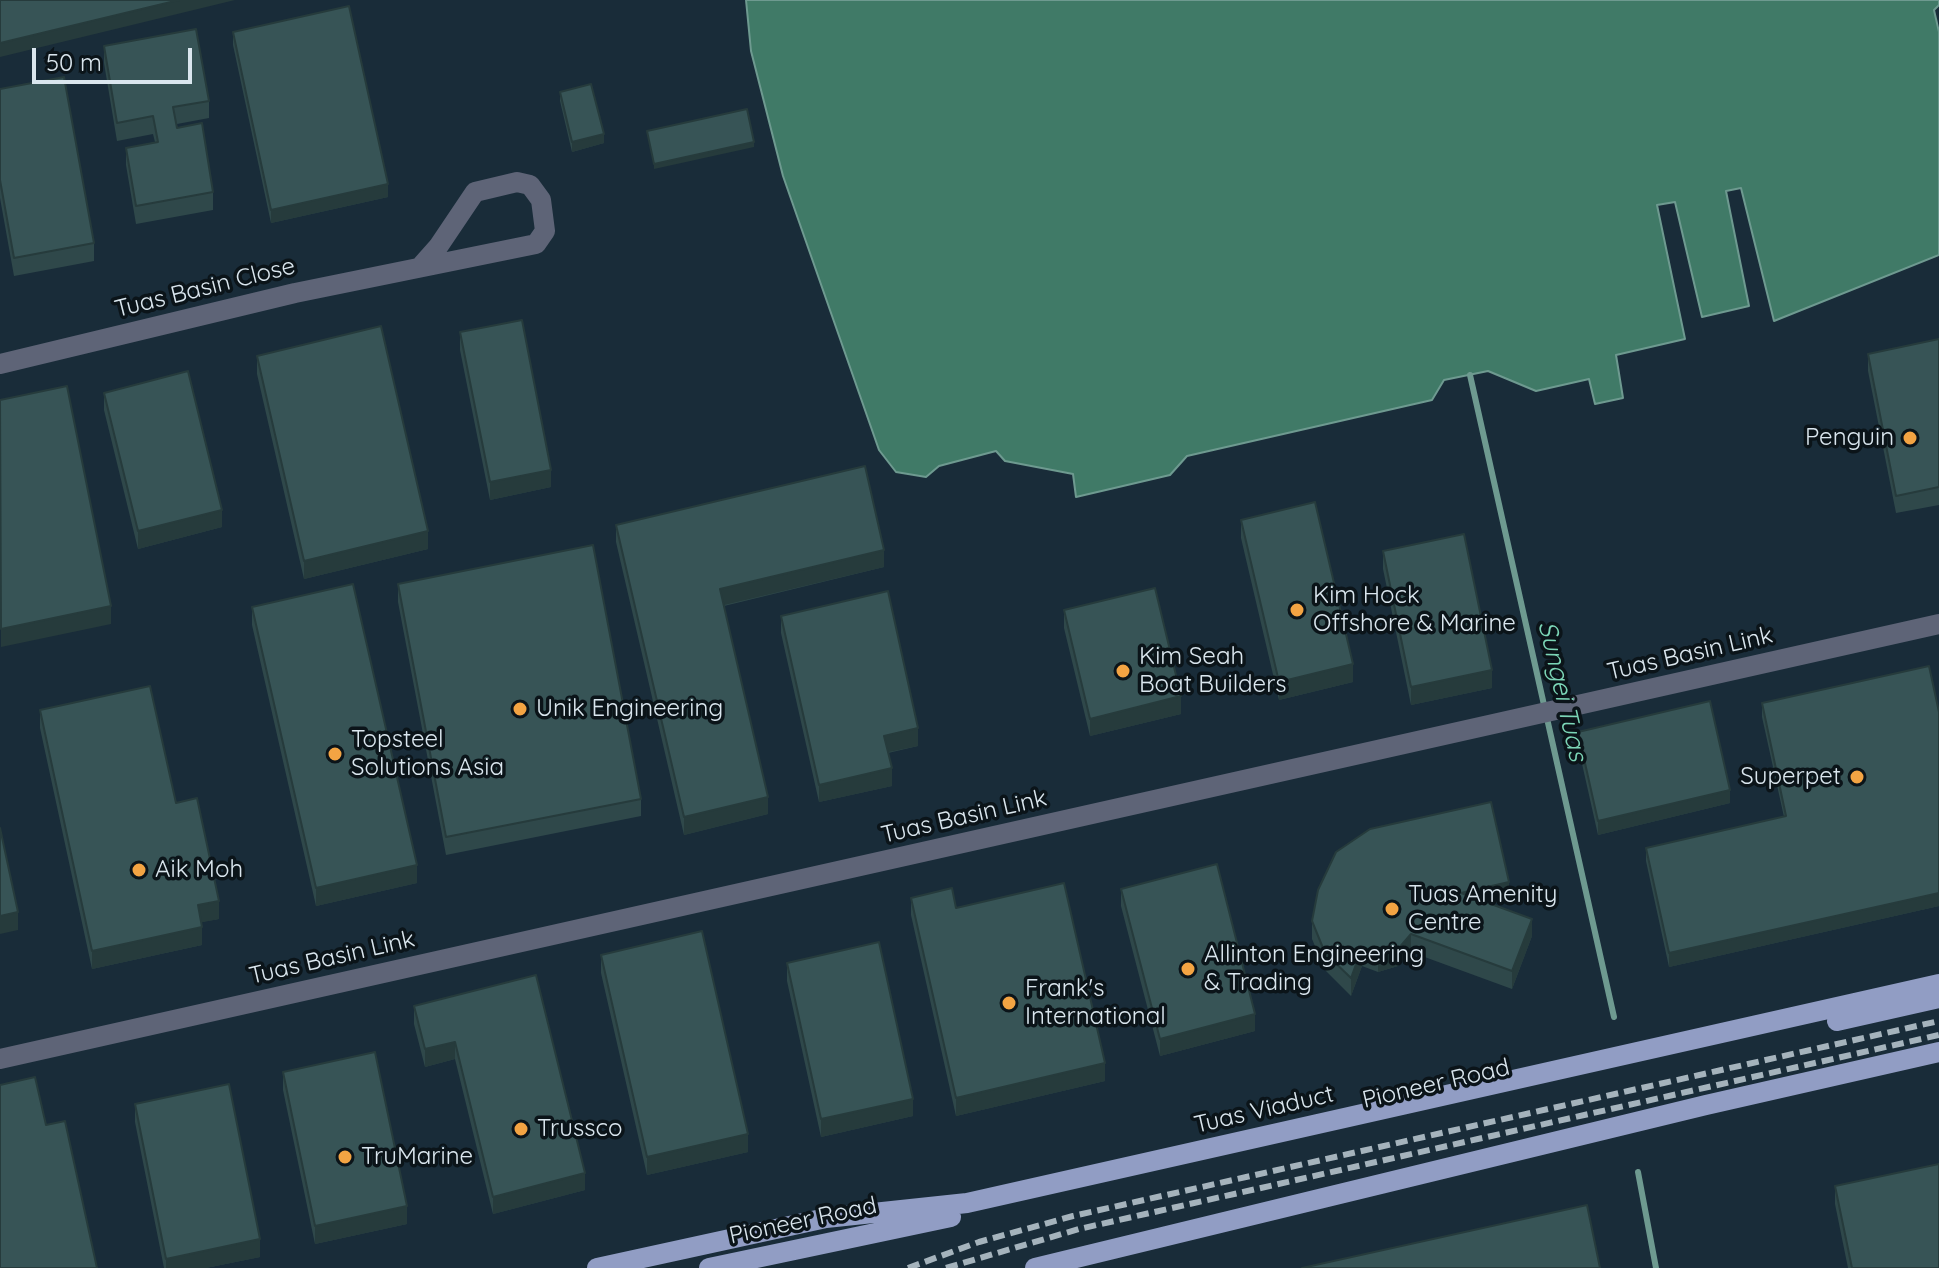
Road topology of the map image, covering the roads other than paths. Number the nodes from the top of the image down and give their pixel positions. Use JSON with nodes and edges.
{"nodes":[{"id":1,"x":422,"y":265,"type":"junction"},
{"id":2,"x":0,"y":364,"type":"edge"},
{"id":3,"x":1939,"y":624,"type":"edge"},
{"id":4,"x":1939,"y":984,"type":"edge"},
{"id":5,"x":1939,"y":998,"type":"edge"},
{"id":6,"x":1939,"y":1052,"type":"edge"},
{"id":7,"x":0,"y":1059,"type":"edge"},
{"id":8,"x":597,"y":1268,"type":"edge"},
{"id":9,"x":709,"y":1268,"type":"edge"},
{"id":10,"x":1035,"y":1268,"type":"edge"}],
"edges":[{"from":1,"to":1,"type":"street","name":"Tuas Basin Close"},
{"from":1,"to":2,"type":"street","name":"Tuas Basin Close"},
{"from":3,"to":7,"type":"street","name":"Tuas Basin Link"},
{"from":4,"to":8,"type":"main road","name":"Tuas Viaduct"},
{"from":5,"to":9,"type":"main road","name":"Pioneer Road"},
{"from":6,"to":10,"type":"main road"}]}
